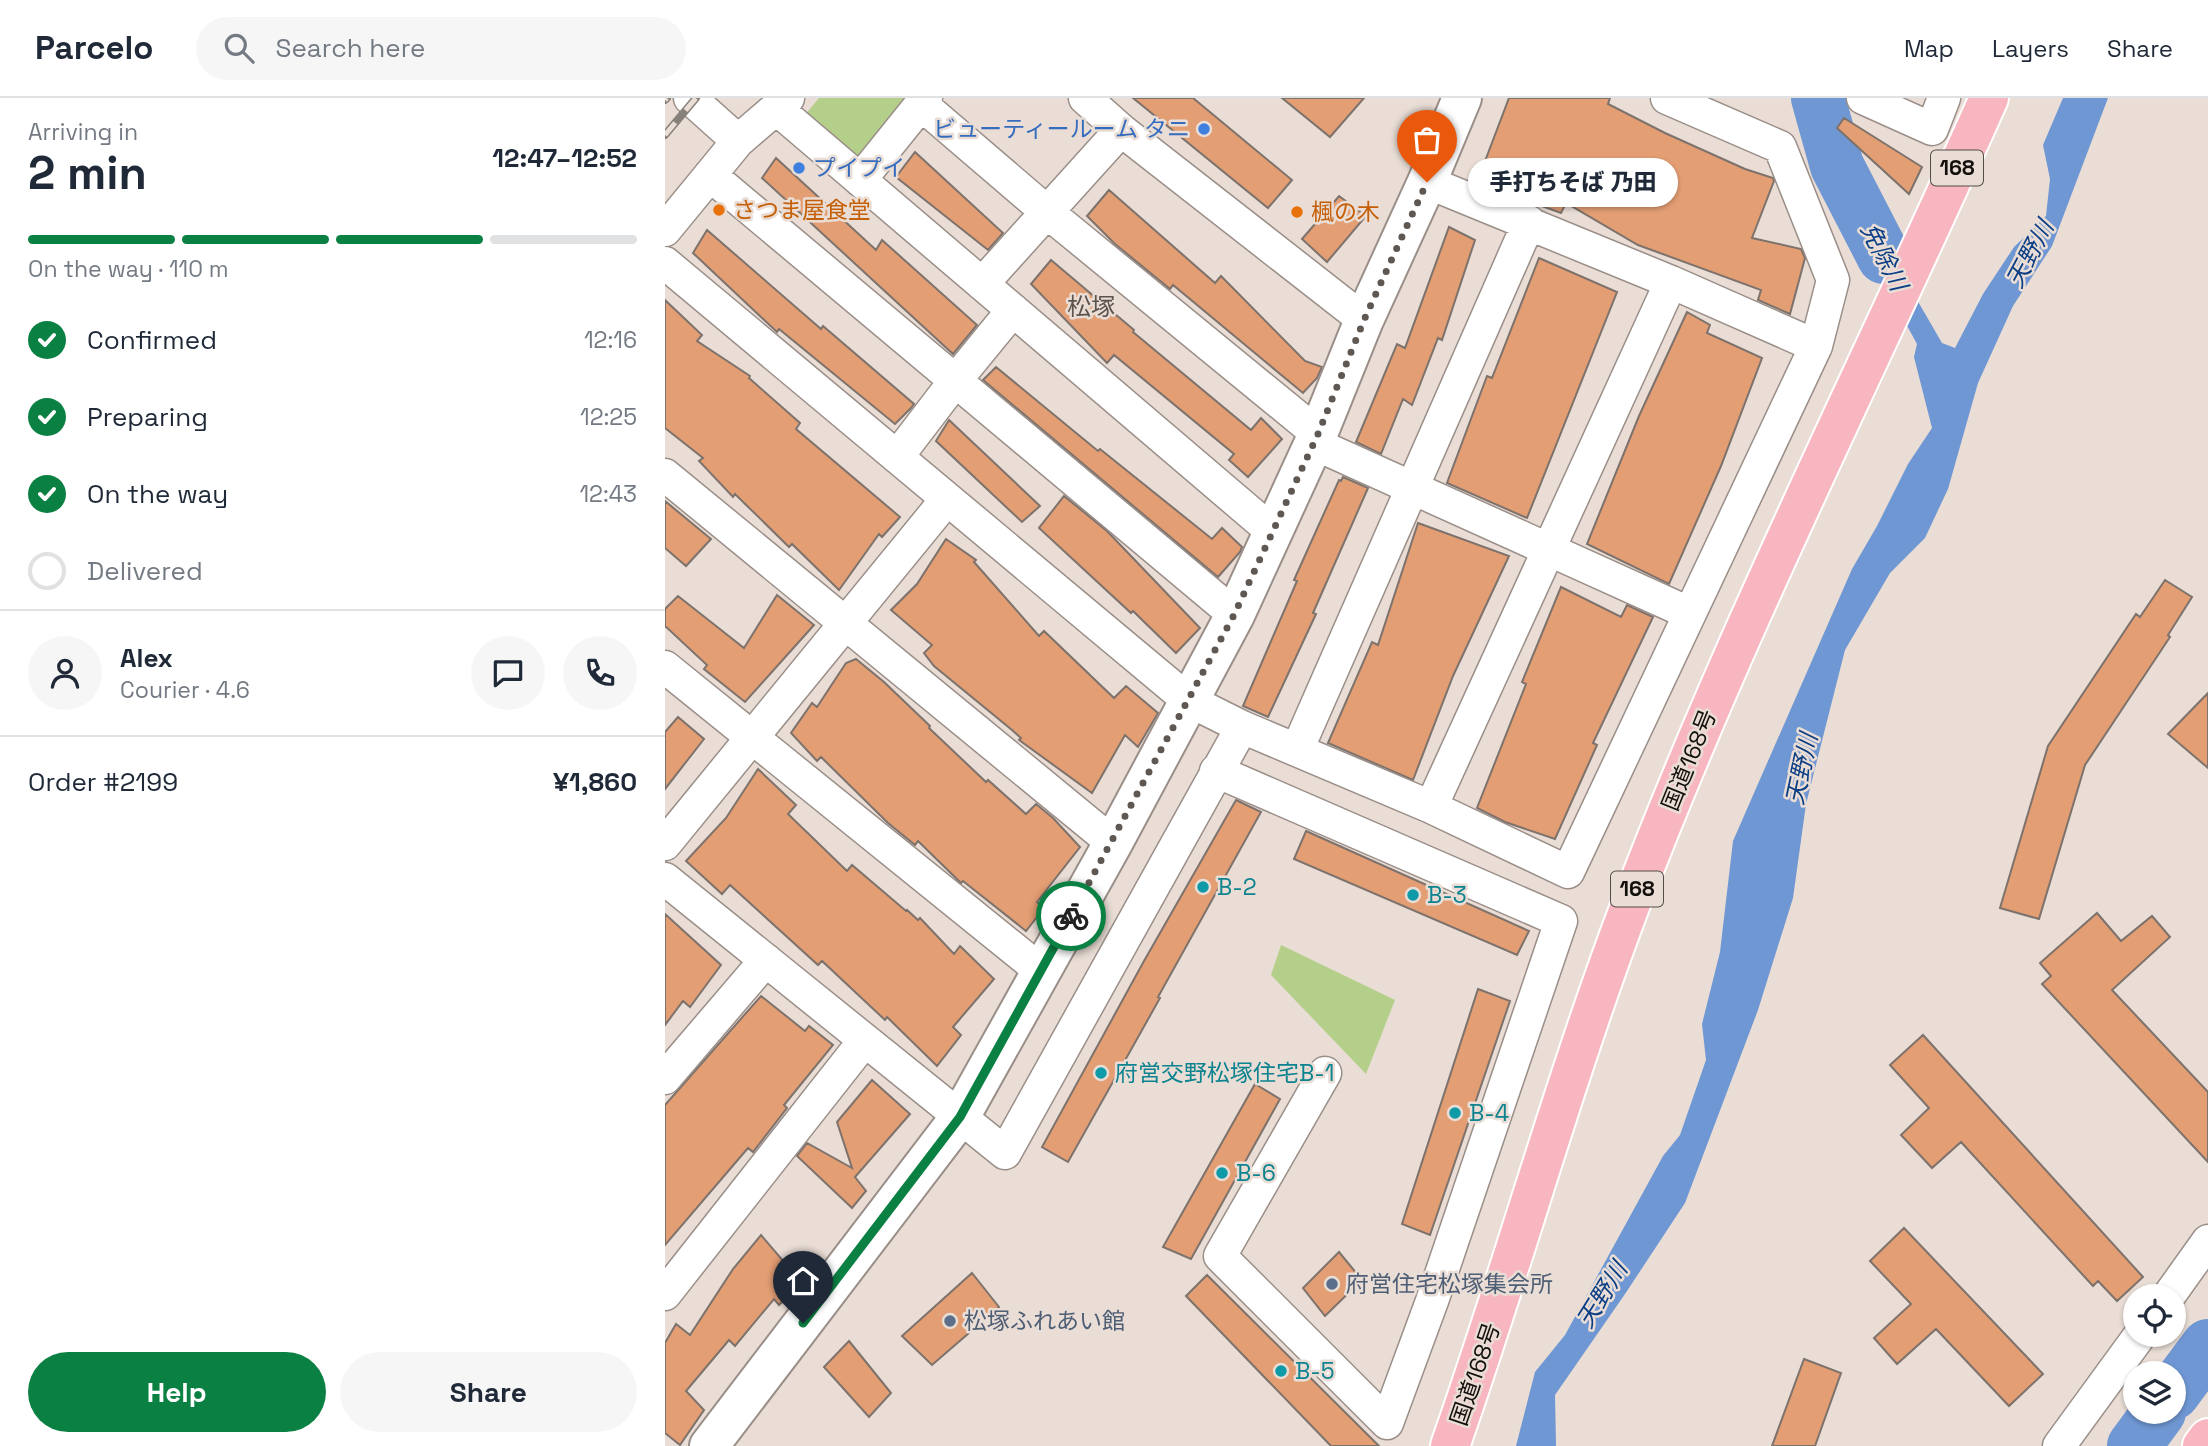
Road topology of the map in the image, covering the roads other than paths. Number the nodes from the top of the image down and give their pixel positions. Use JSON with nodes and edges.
{"nodes":[{"id":1,"x":689,"y":98,"type":"edge"},
{"id":2,"x":1084,"y":98,"type":"edge"},
{"id":3,"x":1667,"y":98,"type":"edge"},
{"id":4,"x":1863,"y":98,"type":"edge"},
{"id":5,"x":1944,"y":98,"type":"edge"},
{"id":6,"x":1989,"y":98,"type":"edge"},
{"id":7,"x":1458,"y":100,"type":"edge"},
{"id":8,"x":923,"y":101,"type":"edge"},
{"id":9,"x":782,"y":104,"type":"edge"},
{"id":10,"x":1121,"y":130,"type":"junction"},
{"id":11,"x":738,"y":141,"type":"junction"},
{"id":12,"x":710,"y":175,"type":"junction"},
{"id":13,"x":860,"y":180,"type":"junction"},
{"id":14,"x":1427,"y":182,"type":"junction"},
{"id":15,"x":1047,"y":212,"type":"junction"},
{"id":16,"x":1529,"y":222,"type":"junction"},
{"id":17,"x":665,"y":230,"type":"edge"},
{"id":18,"x":665,"y":263,"type":"edge"},
{"id":19,"x":1671,"y":282,"type":"junction"},
{"id":20,"x":982,"y":284,"type":"junction"},
{"id":21,"x":1013,"y":310,"type":"junction"},
{"id":22,"x":1364,"y":320,"type":"junction"},
{"id":23,"x":1816,"y":346,"type":"junction"},
{"id":24,"x":955,"y":381,"type":"junction"},
{"id":25,"x":1316,"y":439,"type":"junction"},
{"id":26,"x":897,"y":457,"type":"junction"},
{"id":27,"x":665,"y":475,"type":"edge"},
{"id":28,"x":1412,"y":487,"type":"junction"},
{"id":29,"x":947,"y":499,"type":"junction"},
{"id":30,"x":1272,"y":532,"type":"junction"},
{"id":31,"x":1548,"y":550,"type":"junction"},
{"id":32,"x":1689,"y":613,"type":"junction"},
{"id":33,"x":1234,"y":615,"type":"junction"},
{"id":34,"x":846,"y":623,"type":"junction"},
{"id":35,"x":665,"y":667,"type":"edge"},
{"id":36,"x":1188,"y":700,"type":"junction"},
{"id":37,"x":1242,"y":727,"type":"junction"},
{"id":38,"x":752,"y":737,"type":"junction"},
{"id":39,"x":1297,"y":750,"type":"junction"},
{"id":40,"x":1216,"y":771,"type":"junction"},
{"id":41,"x":1431,"y":807,"type":"junction"},
{"id":42,"x":1112,"y":843,"type":"junction"},
{"id":43,"x":665,"y":844,"type":"edge"},
{"id":44,"x":665,"y":879,"type":"edge"},
{"id":45,"x":766,"y":960,"type":"junction"},
{"id":46,"x":1040,"y":970,"type":"junction"},
{"id":47,"x":865,"y":1040,"type":"junction"},
{"id":48,"x":1325,"y":1073,"type":"dead end"},
{"id":49,"x":665,"y":1078,"type":"edge"},
{"id":50,"x":960,"y":1117,"type":"junction"},
{"id":51,"x":2208,"y":1241,"type":"edge"},
{"id":52,"x":2177,"y":1284,"type":"edge"},
{"id":53,"x":665,"y":1294,"type":"edge"},
{"id":54,"x":2131,"y":1347,"type":"edge"},
{"id":55,"x":2208,"y":1438,"type":"edge"},
{"id":56,"x":709,"y":1446,"type":"edge"},
{"id":57,"x":1450,"y":1446,"type":"edge"},
{"id":58,"x":2059,"y":1446,"type":"edge"},
{"id":59,"x":2202,"y":1446,"type":"edge"}],
"edges":[{"from":1,"to":11,"type":"street"},
{"from":2,"to":10,"type":"street"},
{"from":3,"to":23,"type":"street"},
{"from":4,"to":5,"type":"street"},
{"from":6,"to":57,"type":"highway","name":"国道168号","number":"168"},
{"from":7,"to":14,"type":"street"},
{"from":8,"to":13,"type":"street"},
{"from":8,"to":15,"type":"street"},
{"from":9,"to":11,"type":"street"},
{"from":9,"to":13,"type":"street"},
{"from":10,"to":15,"type":"street"},
{"from":10,"to":22,"type":"street"},
{"from":11,"to":12,"type":"street"},
{"from":12,"to":17,"type":"street"},
{"from":12,"to":24,"type":"street"},
{"from":13,"to":20,"type":"street"},
{"from":14,"to":16,"type":"street"},
{"from":14,"to":22,"type":"street"},
{"from":15,"to":20,"type":"street"},
{"from":15,"to":25,"type":"street"},
{"from":16,"to":19,"type":"street"},
{"from":16,"to":28,"type":"street"},
{"from":18,"to":26,"type":"street"},
{"from":19,"to":23,"type":"street"},
{"from":19,"to":31,"type":"street"},
{"from":20,"to":21,"type":"street"},
{"from":21,"to":24,"type":"street"},
{"from":21,"to":30,"type":"street"},
{"from":22,"to":25,"type":"street"},
{"from":23,"to":32,"type":"street"},
{"from":24,"to":26,"type":"street"},
{"from":24,"to":33,"type":"street"},
{"from":25,"to":28,"type":"street"},
{"from":25,"to":30,"type":"street"},
{"from":26,"to":29,"type":"street"},
{"from":27,"to":34,"type":"street"},
{"from":28,"to":31,"type":"street"},
{"from":28,"to":39,"type":"street"},
{"from":29,"to":34,"type":"street"},
{"from":29,"to":36,"type":"street"},
{"from":30,"to":33,"type":"street"},
{"from":31,"to":32,"type":"street"},
{"from":31,"to":41,"type":"street"},
{"from":32,"to":41,"type":"street"},
{"from":33,"to":36,"type":"street"},
{"from":34,"to":38,"type":"street"},
{"from":34,"to":42,"type":"street"},
{"from":35,"to":38,"type":"street"},
{"from":36,"to":37,"type":"street"},
{"from":36,"to":42,"type":"street"},
{"from":37,"to":39,"type":"street"},
{"from":37,"to":40,"type":"street"},
{"from":38,"to":43,"type":"street"},
{"from":38,"to":46,"type":"street"},
{"from":39,"to":41,"type":"street"},
{"from":40,"to":48,"type":"street"},
{"from":40,"to":50,"type":"street"},
{"from":42,"to":46,"type":"street"},
{"from":44,"to":45,"type":"street"},
{"from":45,"to":47,"type":"street"},
{"from":45,"to":49,"type":"street"},
{"from":46,"to":50,"type":"street"},
{"from":47,"to":50,"type":"street"},
{"from":47,"to":53,"type":"street"},
{"from":50,"to":56,"type":"street"},
{"from":51,"to":52,"type":"street"},
{"from":54,"to":58,"type":"street"},
{"from":55,"to":59,"type":"highway"}]}
